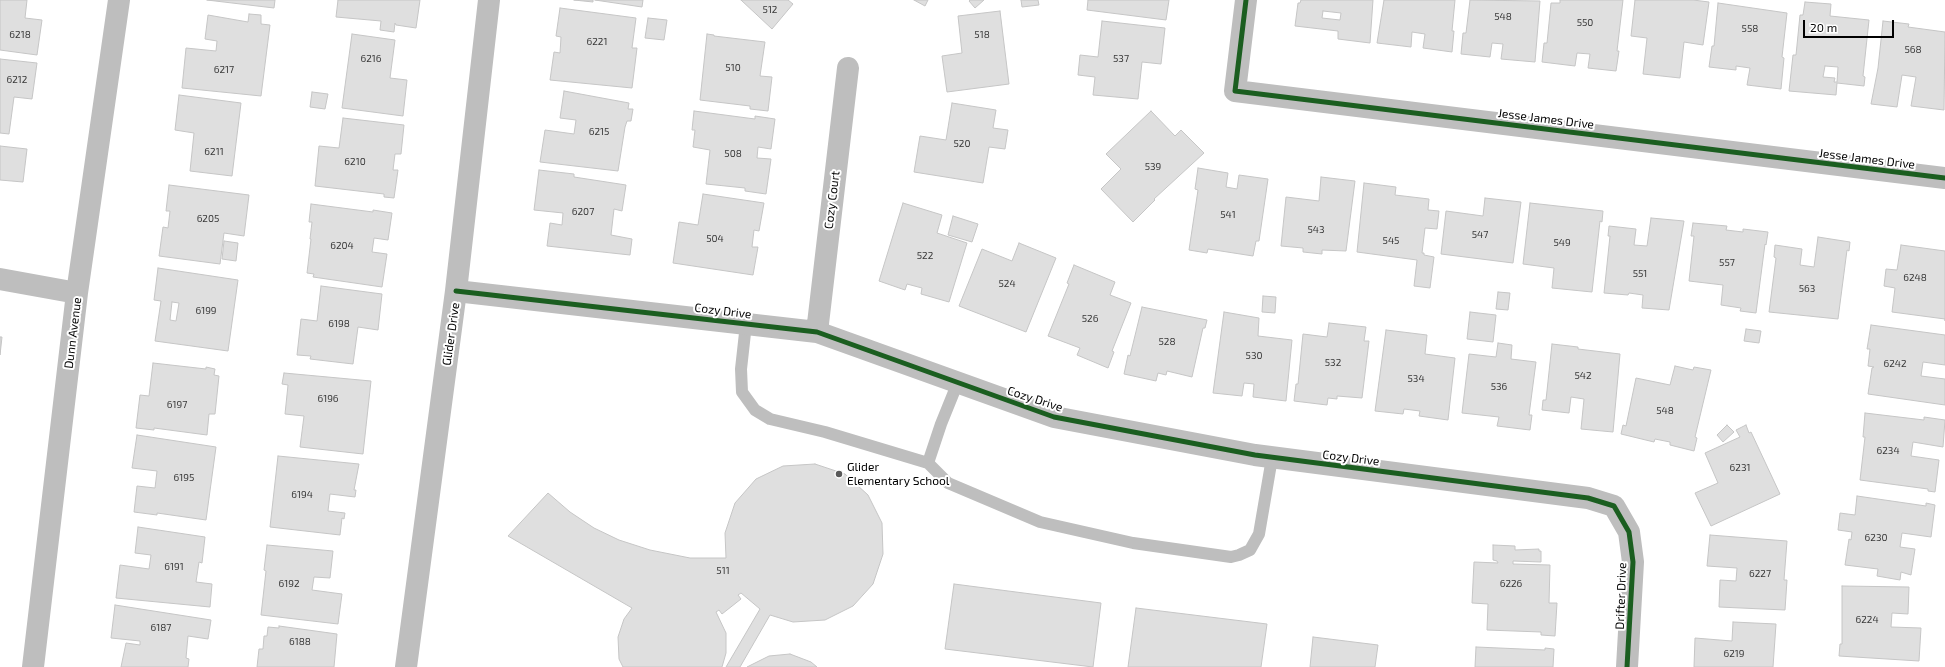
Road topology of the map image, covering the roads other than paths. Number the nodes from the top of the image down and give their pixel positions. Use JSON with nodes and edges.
{"nodes":[{"id":1,"x":119,"y":0,"type":"edge"},
{"id":2,"x":489,"y":0,"type":"edge"},
{"id":3,"x":1246,"y":0,"type":"edge"},
{"id":4,"x":848,"y":68,"type":"dead end"},
{"id":5,"x":1945,"y":178,"type":"edge"},
{"id":6,"x":0,"y":279,"type":"edge"},
{"id":7,"x":456,"y":291,"type":"junction"},
{"id":8,"x":77,"y":293,"type":"junction"},
{"id":9,"x":746,"y":324,"type":"junction"},
{"id":10,"x":817,"y":332,"type":"junction"},
{"id":11,"x":958,"y":382,"type":"junction"},
{"id":12,"x":1272,"y":458,"type":"junction"},
{"id":13,"x":928,"y":463,"type":"junction"},
{"id":14,"x":1614,"y":506,"type":"joint"},
{"id":15,"x":33,"y":667,"type":"edge"},
{"id":16,"x":406,"y":667,"type":"edge"},
{"id":17,"x":1628,"y":667,"type":"edge"}],
"edges":[{"from":1,"to":8,"type":"street","name":"Dunn Avenue"},
{"from":2,"to":7,"type":"street","name":"Glider Drive"},
{"from":3,"to":5,"type":"street","name":"Jesse James Drive"},
{"from":4,"to":10,"type":"street","name":"Cozy Court"},
{"from":6,"to":8,"type":"street"},
{"from":7,"to":9,"type":"street","name":"Cozy Drive"},
{"from":7,"to":16,"type":"street","name":"Glider Drive"},
{"from":8,"to":15,"type":"street","name":"Dunn Avenue"},
{"from":9,"to":10,"type":"street","name":"Cozy Drive"},
{"from":9,"to":13,"type":"lane"},
{"from":10,"to":11,"type":"street","name":"Cozy Drive"},
{"from":11,"to":12,"type":"street","name":"Cozy Drive"},
{"from":11,"to":13,"type":"lane"},
{"from":12,"to":13,"type":"lane"},
{"from":12,"to":14,"type":"street","name":"Cozy Drive"},
{"from":14,"to":17,"type":"street","name":"Drifter Drive"}]}
